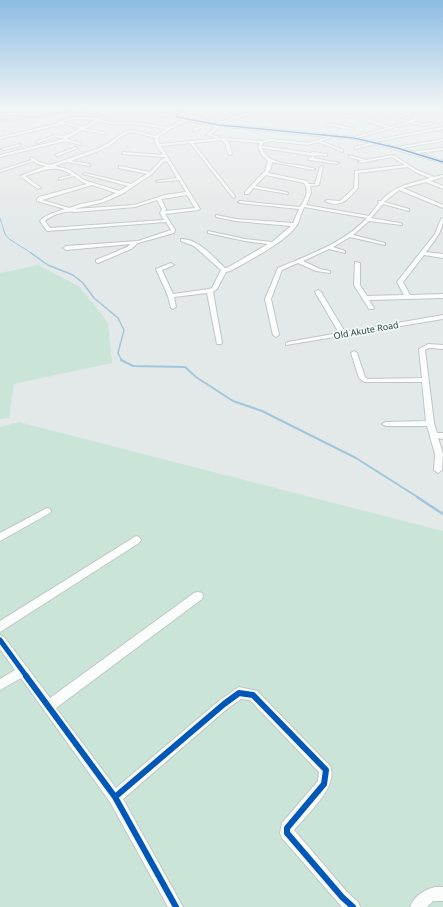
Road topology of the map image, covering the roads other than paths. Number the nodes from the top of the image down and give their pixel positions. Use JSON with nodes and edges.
{"nodes":[{"id":1,"x":21,"y":150,"type":"edge"},
{"id":2,"x":70,"y":150,"type":"edge"},
{"id":3,"x":94,"y":150,"type":"edge"},
{"id":4,"x":133,"y":150,"type":"edge"},
{"id":5,"x":161,"y":150,"type":"edge"},
{"id":6,"x":197,"y":150,"type":"edge"},
{"id":7,"x":229,"y":150,"type":"edge"},
{"id":8,"x":261,"y":150,"type":"edge"},
{"id":9,"x":287,"y":150,"type":"edge"},
{"id":10,"x":406,"y":150,"type":"edge"},
{"id":11,"x":429,"y":150,"type":"edge"},
{"id":12,"x":308,"y":152,"type":"dead end"},
{"id":13,"x":412,"y":152,"type":"junction"},
{"id":14,"x":123,"y":153,"type":"dead end"},
{"id":15,"x":52,"y":154,"type":"dead end"},
{"id":16,"x":230,"y":154,"type":"dead end"},
{"id":17,"x":316,"y":154,"type":"junction"},
{"id":18,"x":57,"y":155,"type":"junction"},
{"id":19,"x":132,"y":155,"type":"junction"},
{"id":20,"x":326,"y":155,"type":"dead end"},
{"id":21,"x":0,"y":156,"type":"edge"},
{"id":22,"x":350,"y":156,"type":"dead end"},
{"id":23,"x":166,"y":158,"type":"junction"},
{"id":24,"x":69,"y":160,"type":"junction"},
{"id":25,"x":270,"y":161,"type":"junction"},
{"id":26,"x":128,"y":162,"type":"dead end"},
{"id":27,"x":443,"y":162,"type":"edge"},
{"id":28,"x":337,"y":163,"type":"dead end"},
{"id":29,"x":89,"y":165,"type":"dead end"},
{"id":30,"x":52,"y":166,"type":"junction"},
{"id":31,"x":408,"y":166,"type":"junction"},
{"id":32,"x":322,"y":167,"type":"dead end"},
{"id":33,"x":314,"y":169,"type":"dead end"},
{"id":34,"x":0,"y":171,"type":"edge"},
{"id":35,"x":416,"y":171,"type":"junction"},
{"id":36,"x":401,"y":172,"type":"dead end"},
{"id":37,"x":409,"y":172,"type":"dead end"},
{"id":38,"x":150,"y":173,"type":"junction"},
{"id":39,"x":85,"y":174,"type":"dead end"},
{"id":40,"x":266,"y":174,"type":"junction"},
{"id":41,"x":75,"y":175,"type":"junction"},
{"id":42,"x":368,"y":175,"type":"dead end"},
{"id":43,"x":443,"y":176,"type":"edge"},
{"id":44,"x":60,"y":179,"type":"dead end"},
{"id":45,"x":180,"y":179,"type":"junction"},
{"id":46,"x":435,"y":179,"type":"junction"},
{"id":47,"x":158,"y":181,"type":"dead end"},
{"id":48,"x":428,"y":181,"type":"junction"},
{"id":49,"x":91,"y":184,"type":"junction"},
{"id":50,"x":308,"y":185,"type":"junction"},
{"id":51,"x":132,"y":186,"type":"junction"},
{"id":52,"x":253,"y":187,"type":"junction"},
{"id":53,"x":39,"y":188,"type":"dead end"},
{"id":54,"x":399,"y":188,"type":"junction"},
{"id":55,"x":443,"y":188,"type":"edge"},
{"id":56,"x":120,"y":193,"type":"junction"},
{"id":57,"x":190,"y":193,"type":"junction"},
{"id":58,"x":247,"y":193,"type":"dead end"},
{"id":59,"x":286,"y":193,"type":"dead end"},
{"id":60,"x":233,"y":197,"type":"dead end"},
{"id":61,"x":158,"y":198,"type":"junction"},
{"id":62,"x":327,"y":201,"type":"dead end"},
{"id":63,"x":240,"y":202,"type":"dead end"},
{"id":64,"x":380,"y":202,"type":"junction"},
{"id":65,"x":302,"y":207,"type":"junction"},
{"id":66,"x":443,"y":207,"type":"edge"},
{"id":67,"x":70,"y":209,"type":"junction"},
{"id":68,"x":406,"y":210,"type":"dead end"},
{"id":69,"x":162,"y":213,"type":"junction"},
{"id":70,"x":218,"y":216,"type":"dead end"},
{"id":71,"x":369,"y":218,"type":"junction"},
{"id":72,"x":443,"y":219,"type":"edge"},
{"id":73,"x":167,"y":221,"type":"junction"},
{"id":74,"x":294,"y":224,"type":"junction"},
{"id":75,"x":400,"y":224,"type":"dead end"},
{"id":76,"x":210,"y":232,"type":"dead end"},
{"id":77,"x":349,"y":235,"type":"junction"},
{"id":78,"x":183,"y":240,"type":"dead end"},
{"id":79,"x":138,"y":242,"type":"junction"},
{"id":80,"x":271,"y":243,"type":"junction"},
{"id":81,"x":382,"y":244,"type":"dead end"},
{"id":82,"x":329,"y":247,"type":"junction"},
{"id":83,"x":66,"y":248,"type":"dead end"},
{"id":84,"x":343,"y":252,"type":"dead end"},
{"id":85,"x":422,"y":253,"type":"junction"},
{"id":86,"x":443,"y":256,"type":"edge"},
{"id":87,"x":98,"y":261,"type":"dead end"},
{"id":88,"x":298,"y":261,"type":"junction"},
{"id":89,"x":356,"y":263,"type":"dead end"},
{"id":90,"x":171,"y":265,"type":"dead end"},
{"id":91,"x":224,"y":270,"type":"junction"},
{"id":92,"x":328,"y":272,"type":"dead end"},
{"id":93,"x":210,"y":291,"type":"junction"},
{"id":94,"x":318,"y":292,"type":"dead end"},
{"id":95,"x":171,"y":296,"type":"junction"},
{"id":96,"x":443,"y":296,"type":"edge"},
{"id":97,"x":408,"y":297,"type":"junction"},
{"id":98,"x":365,"y":298,"type":"junction"},
{"id":99,"x":173,"y":307,"type":"dead end"},
{"id":100,"x":371,"y":308,"type":"dead end"},
{"id":101,"x":443,"y":317,"type":"edge"},
{"id":102,"x":276,"y":334,"type":"dead end"},
{"id":103,"x":342,"y":334,"type":"junction"},
{"id":104,"x":219,"y":343,"type":"dead end"},
{"id":105,"x":288,"y":344,"type":"dead end"},
{"id":106,"x":443,"y":347,"type":"edge"},
{"id":107,"x":354,"y":353,"type":"dead end"},
{"id":108,"x":426,"y":380,"type":"junction"},
{"id":109,"x":430,"y":423,"type":"junction"},
{"id":110,"x":386,"y":424,"type":"dead end"},
{"id":111,"x":433,"y":435,"type":"junction"},
{"id":112,"x":443,"y":436,"type":"edge"},
{"id":113,"x":438,"y":470,"type":"dead end"},
{"id":114,"x":47,"y":511,"type":"dead end"},
{"id":115,"x":0,"y":537,"type":"edge"},
{"id":116,"x":136,"y":540,"type":"dead end"},
{"id":117,"x":198,"y":596,"type":"dead end"},
{"id":118,"x":0,"y":627,"type":"edge"},
{"id":119,"x":0,"y":640,"type":"edge"},
{"id":120,"x":22,"y":672,"type":"junction"},
{"id":121,"x":0,"y":685,"type":"edge"},
{"id":122,"x":49,"y":706,"type":"junction"},
{"id":123,"x":115,"y":797,"type":"junction"},
{"id":124,"x":443,"y":894,"type":"edge"},
{"id":125,"x":176,"y":907,"type":"edge"},
{"id":126,"x":353,"y":907,"type":"edge"},
{"id":127,"x":417,"y":907,"type":"edge"}],
"edges":[{"from":1,"to":21,"type":"street"},
{"from":2,"to":18,"type":"street"},
{"from":3,"to":24,"type":"street"},
{"from":4,"to":19,"type":"street"},
{"from":5,"to":23,"type":"street"},
{"from":6,"to":60,"type":"street"},
{"from":7,"to":16,"type":"street"},
{"from":8,"to":25,"type":"street"},
{"from":9,"to":17,"type":"street"},
{"from":10,"to":13,"type":"street"},
{"from":11,"to":13,"type":"street"},
{"from":12,"to":17,"type":"street"},
{"from":13,"to":27,"type":"street"},
{"from":14,"to":19,"type":"street"},
{"from":15,"to":18,"type":"street"},
{"from":17,"to":20,"type":"street"},
{"from":17,"to":28,"type":"street"},
{"from":18,"to":24,"type":"street"},
{"from":19,"to":23,"type":"street"},
{"from":22,"to":31,"type":"street"},
{"from":23,"to":38,"type":"street"},
{"from":23,"to":45,"type":"street"},
{"from":24,"to":29,"type":"street"},
{"from":24,"to":30,"type":"street"},
{"from":25,"to":33,"type":"street"},
{"from":25,"to":40,"type":"street"},
{"from":26,"to":38,"type":"street"},
{"from":30,"to":34,"type":"street"},
{"from":30,"to":41,"type":"street"},
{"from":30,"to":53,"type":"street"},
{"from":31,"to":35,"type":"street"},
{"from":31,"to":62,"type":"street"},
{"from":32,"to":50,"type":"street"},
{"from":35,"to":37,"type":"street"},
{"from":35,"to":46,"type":"street"},
{"from":36,"to":42,"type":"street"},
{"from":38,"to":51,"type":"street"},
{"from":39,"to":51,"type":"street"},
{"from":40,"to":50,"type":"street"},
{"from":40,"to":52,"type":"street"},
{"from":41,"to":44,"type":"street"},
{"from":41,"to":49,"type":"street"},
{"from":43,"to":46,"type":"street"},
{"from":45,"to":47,"type":"street"},
{"from":45,"to":57,"type":"street"},
{"from":46,"to":48,"type":"street"},
{"from":48,"to":54,"type":"street"},
{"from":48,"to":55,"type":"street"},
{"from":49,"to":56,"type":"street"},
{"from":49,"to":67,"type":"street"},
{"from":50,"to":65,"type":"street"},
{"from":51,"to":56,"type":"street"},
{"from":52,"to":58,"type":"street"},
{"from":52,"to":59,"type":"street"},
{"from":54,"to":64,"type":"street"},
{"from":54,"to":66,"type":"street"},
{"from":56,"to":67,"type":"street"},
{"from":57,"to":61,"type":"street"},
{"from":57,"to":69,"type":"street"},
{"from":61,"to":67,"type":"street"},
{"from":61,"to":69,"type":"street"},
{"from":63,"to":65,"type":"street"},
{"from":64,"to":68,"type":"street"},
{"from":64,"to":71,"type":"street"},
{"from":65,"to":71,"type":"street"},
{"from":65,"to":74,"type":"street"},
{"from":67,"to":73,"type":"street"},
{"from":69,"to":73,"type":"street"},
{"from":70,"to":74,"type":"street"},
{"from":71,"to":75,"type":"street"},
{"from":71,"to":77,"type":"street"},
{"from":72,"to":85,"type":"street"},
{"from":73,"to":79,"type":"street"},
{"from":74,"to":80,"type":"street"},
{"from":76,"to":80,"type":"street"},
{"from":77,"to":81,"type":"street"},
{"from":77,"to":82,"type":"street"},
{"from":78,"to":91,"type":"street"},
{"from":79,"to":83,"type":"street"},
{"from":79,"to":87,"type":"street"},
{"from":80,"to":91,"type":"street"},
{"from":82,"to":84,"type":"street"},
{"from":82,"to":88,"type":"street"},
{"from":85,"to":86,"type":"street"},
{"from":85,"to":97,"type":"street"},
{"from":88,"to":92,"type":"street"},
{"from":88,"to":102,"type":"street"},
{"from":89,"to":98,"type":"street"},
{"from":90,"to":95,"type":"street"},
{"from":91,"to":93,"type":"street"},
{"from":93,"to":95,"type":"street"},
{"from":93,"to":104,"type":"street"},
{"from":94,"to":103,"type":"street"},
{"from":95,"to":99,"type":"street"},
{"from":96,"to":97,"type":"street"},
{"from":97,"to":98,"type":"street"},
{"from":98,"to":100,"type":"street"},
{"from":101,"to":103,"type":"street","name":"Old Akute Road"},
{"from":103,"to":105,"type":"street","name":"Old Akute Road"},
{"from":106,"to":108,"type":"street"},
{"from":107,"to":108,"type":"street"},
{"from":108,"to":109,"type":"street"},
{"from":109,"to":110,"type":"street"},
{"from":109,"to":111,"type":"street"},
{"from":111,"to":112,"type":"street"},
{"from":111,"to":113,"type":"street"},
{"from":114,"to":115,"type":"street"},
{"from":116,"to":118,"type":"street"},
{"from":117,"to":122,"type":"street"},
{"from":119,"to":120,"type":"street"},
{"from":120,"to":121,"type":"street"},
{"from":120,"to":122,"type":"street"},
{"from":122,"to":123,"type":"street"},
{"from":123,"to":125,"type":"street"},
{"from":123,"to":126,"type":"street"},
{"from":124,"to":127,"type":"street"}]}
